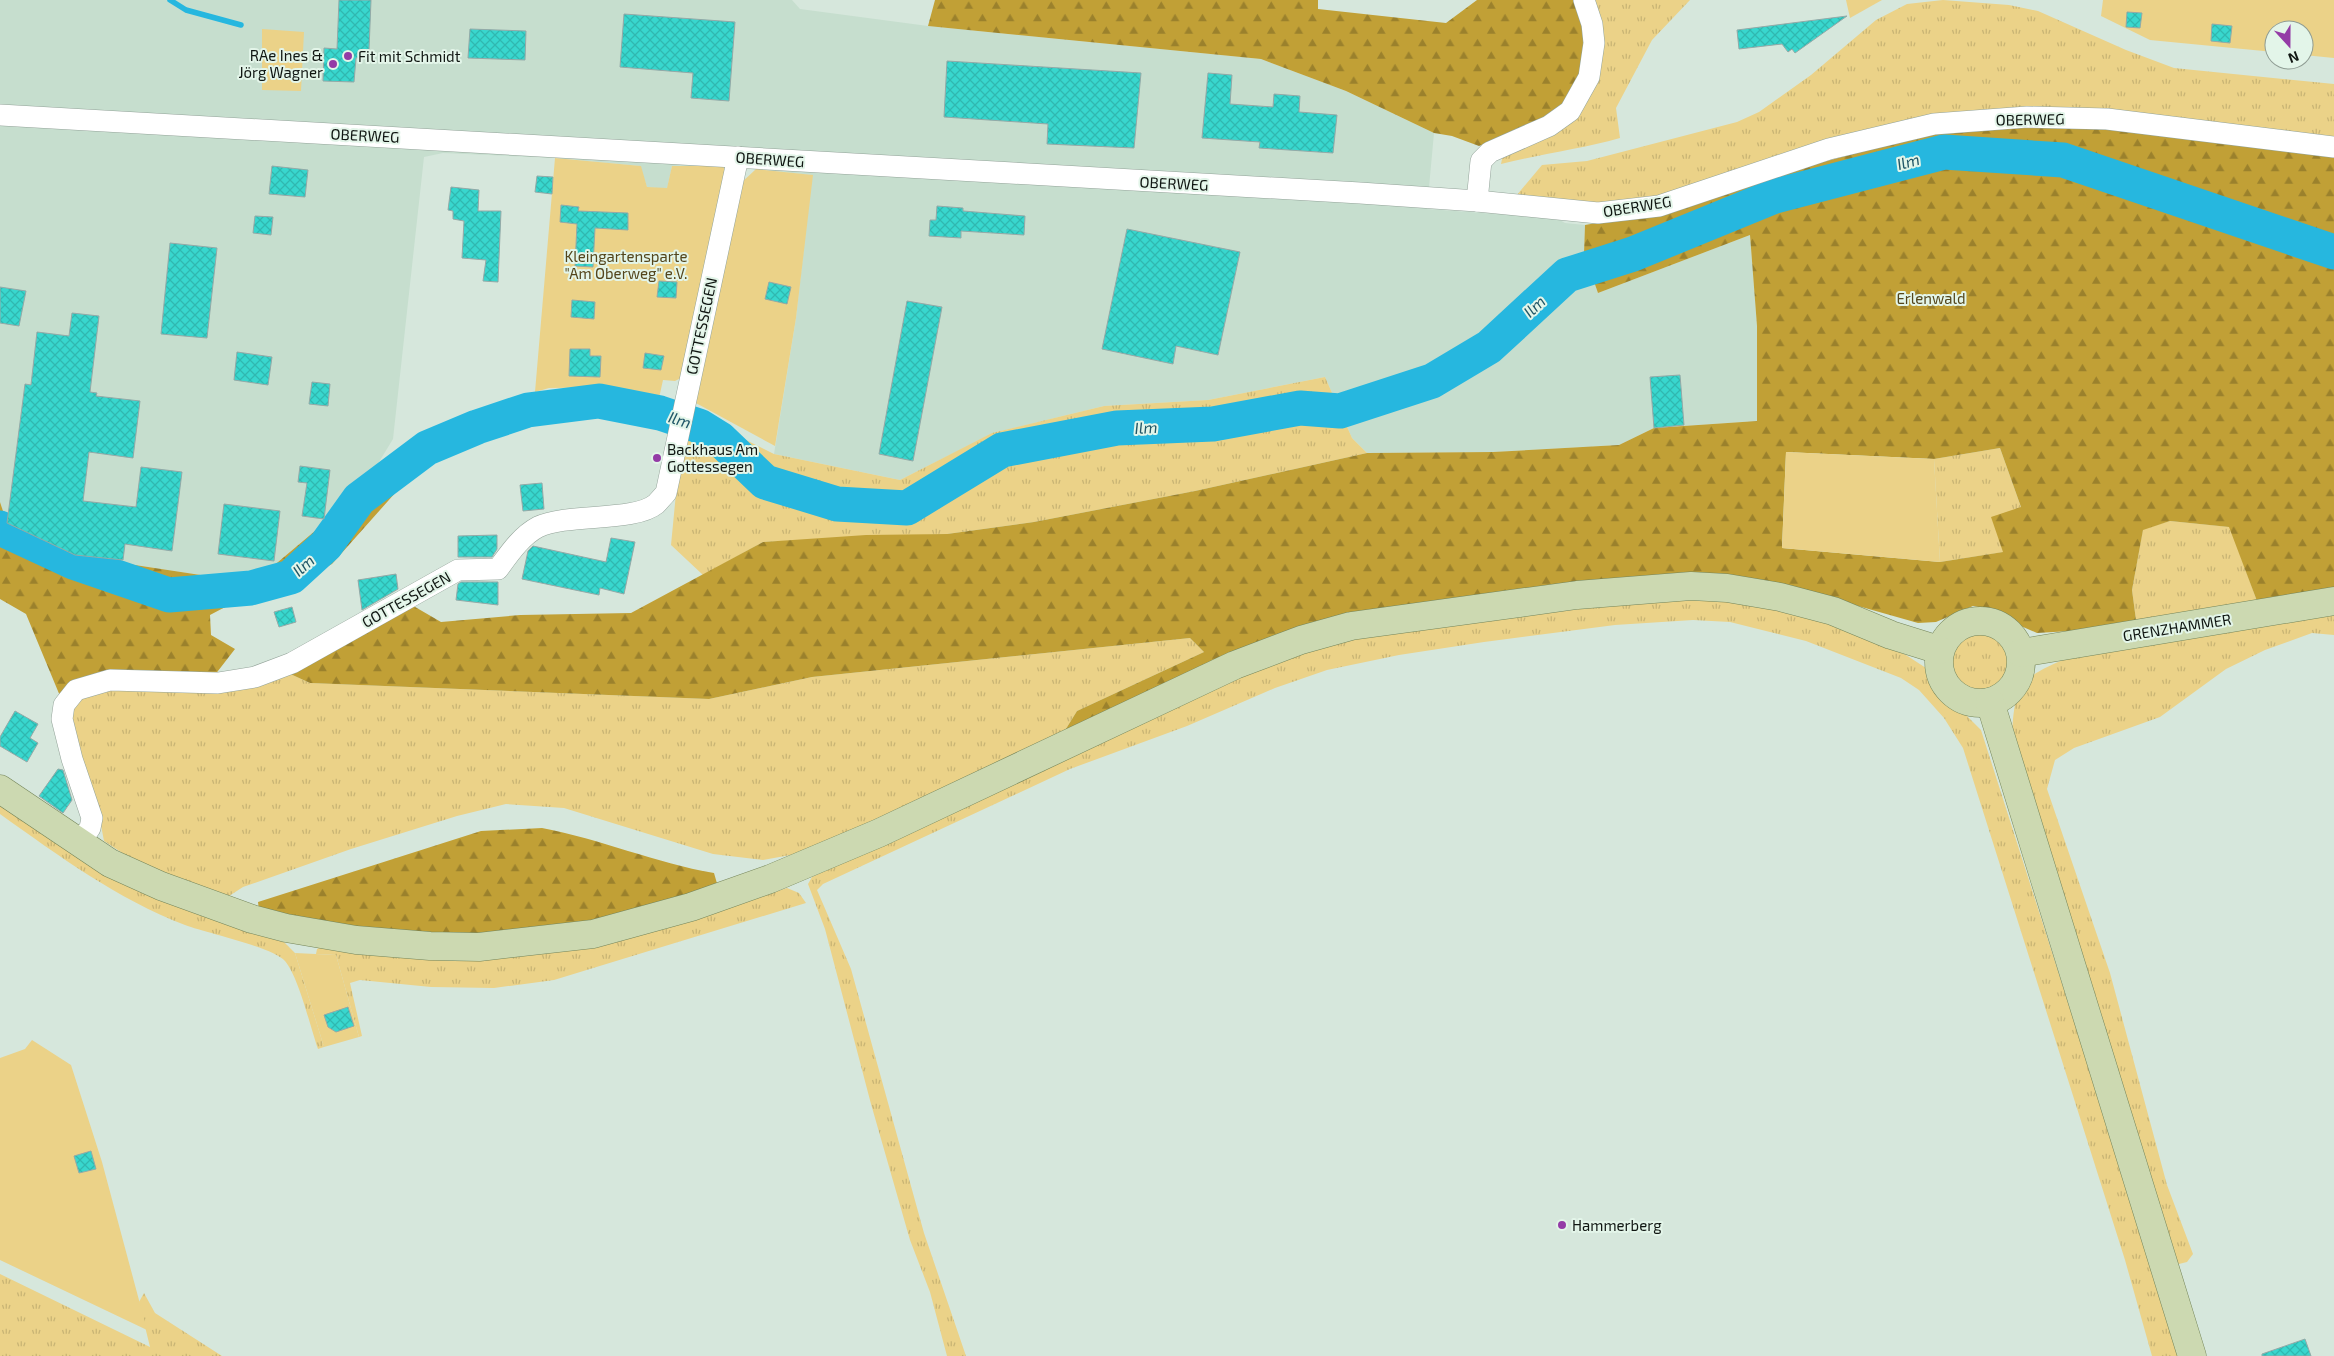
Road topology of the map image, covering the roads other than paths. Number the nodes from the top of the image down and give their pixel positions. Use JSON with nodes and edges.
{"nodes":[{"id":1,"x":1584,"y":0,"type":"edge"},
{"id":2,"x":0,"y":115,"type":"edge"},
{"id":3,"x":2334,"y":148,"type":"edge"},
{"id":4,"x":738,"y":157,"type":"junction"},
{"id":5,"x":1477,"y":201,"type":"junction"},
{"id":6,"x":2334,"y":601,"type":"edge"},
{"id":7,"x":1940,"y":650,"type":"junction"},
{"id":8,"x":2021,"y":653,"type":"junction"},
{"id":9,"x":1990,"y":702,"type":"junction"},
{"id":10,"x":0,"y":789,"type":"edge"},
{"id":11,"x":79,"y":843,"type":"junction"},
{"id":12,"x":2192,"y":1356,"type":"edge"}],
"edges":[{"from":1,"to":5,"type":"street"},
{"from":2,"to":4,"type":"street","name":"OBERWEG"},
{"from":3,"to":5,"type":"street","name":"OBERWEG"},
{"from":4,"to":5,"type":"street","name":"OBERWEG"},
{"from":4,"to":11,"type":"street","name":"GOTTESSEGEN"},
{"from":6,"to":8,"type":"main road","name":"GRENZHAMMER"},
{"from":7,"to":8,"type":"main road"},
{"from":7,"to":9,"type":"main road"},
{"from":7,"to":11,"type":"main road"},
{"from":8,"to":9,"type":"main road"},
{"from":9,"to":12,"type":"main road"},
{"from":10,"to":11,"type":"main road"}]}
